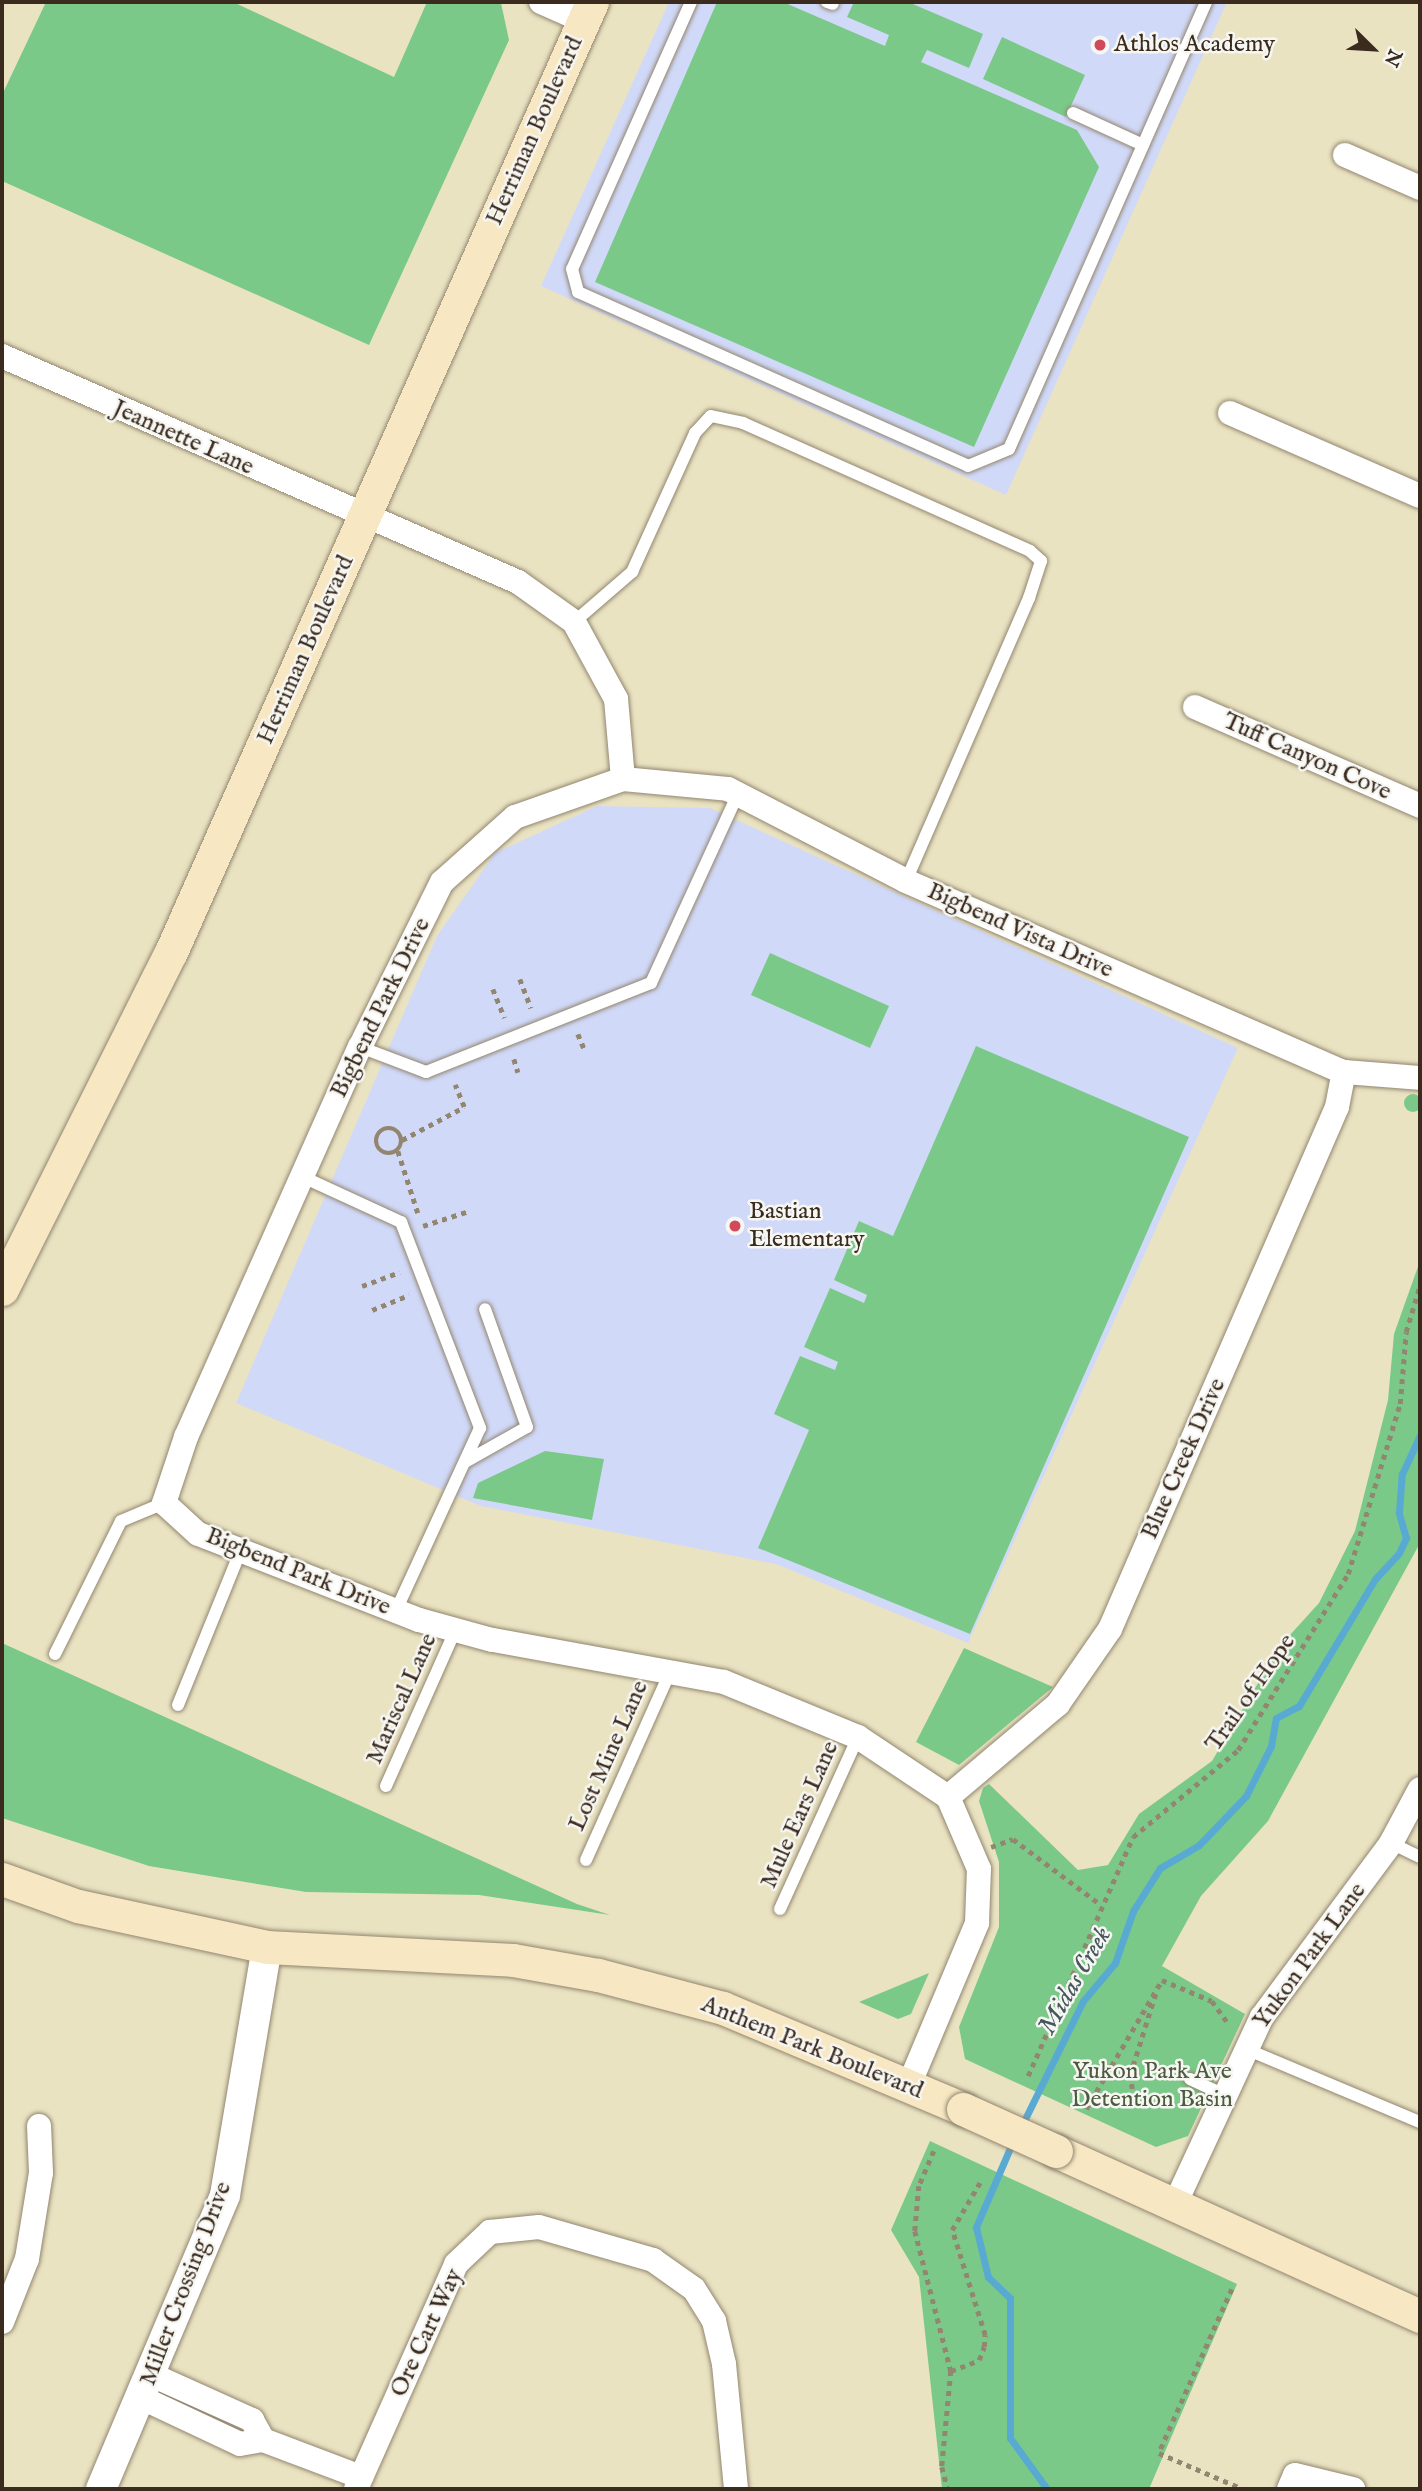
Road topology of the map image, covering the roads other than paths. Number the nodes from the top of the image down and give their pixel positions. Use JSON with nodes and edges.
{"nodes":[{"id":1,"x":541,"y":2,"type":"edge"},
{"id":2,"x":691,"y":2,"type":"edge"},
{"id":3,"x":1206,"y":2,"type":"edge"},
{"id":4,"x":588,"y":11,"type":"edge"},
{"id":5,"x":1073,"y":113,"type":"dead end"},
{"id":6,"x":1143,"y":145,"type":"junction"},
{"id":7,"x":1345,"y":155,"type":"dead end"},
{"id":8,"x":1420,"y":188,"type":"edge"},
{"id":9,"x":2,"y":356,"type":"edge"},
{"id":10,"x":1230,"y":413,"type":"dead end"},
{"id":11,"x":1420,"y":496,"type":"edge"},
{"id":12,"x":364,"y":520,"type":"junction"},
{"id":13,"x":574,"y":622,"type":"junction"},
{"id":14,"x":1195,"y":707,"type":"dead end"},
{"id":15,"x":623,"y":779,"type":"junction"},
{"id":16,"x":738,"y":794,"type":"junction"},
{"id":17,"x":1420,"y":806,"type":"edge"},
{"id":18,"x":906,"y":881,"type":"junction"},
{"id":19,"x":360,"y":1047,"type":"junction"},
{"id":20,"x":1344,"y":1072,"type":"junction"},
{"id":21,"x":1420,"y":1078,"type":"edge"},
{"id":22,"x":303,"y":1177,"type":"junction"},
{"id":23,"x":2,"y":1289,"type":"edge"},
{"id":24,"x":485,"y":1309,"type":"dead end"},
{"id":25,"x":464,"y":1462,"type":"junction"},
{"id":26,"x":164,"y":1503,"type":"junction"},
{"id":27,"x":240,"y":1552,"type":"junction"},
{"id":28,"x":396,"y":1611,"type":"junction"},
{"id":29,"x":456,"y":1629,"type":"junction"},
{"id":30,"x":55,"y":1654,"type":"dead end"},
{"id":31,"x":671,"y":1669,"type":"junction"},
{"id":32,"x":178,"y":1705,"type":"dead end"},
{"id":33,"x":858,"y":1737,"type":"junction"},
{"id":34,"x":386,"y":1786,"type":"dead end"},
{"id":35,"x":1420,"y":1789,"type":"edge"},
{"id":36,"x":948,"y":1797,"type":"junction"},
{"id":37,"x":1391,"y":1843,"type":"junction"},
{"id":38,"x":1420,"y":1857,"type":"edge"},
{"id":39,"x":586,"y":1860,"type":"dead end"},
{"id":40,"x":2,"y":1879,"type":"edge"},
{"id":41,"x":780,"y":1909,"type":"dead end"},
{"id":42,"x":267,"y":1947,"type":"junction"},
{"id":43,"x":1246,"y":2049,"type":"junction"},
{"id":44,"x":1190,"y":2079,"type":"dead end"},
{"id":45,"x":909,"y":2085,"type":"junction"},
{"id":46,"x":1224,"y":2095,"type":"junction"},
{"id":47,"x":1420,"y":2122,"type":"edge"},
{"id":48,"x":39,"y":2126,"type":"dead end"},
{"id":49,"x":1175,"y":2204,"type":"junction"},
{"id":50,"x":5,"y":2309,"type":"edge"},
{"id":51,"x":1420,"y":2316,"type":"edge"},
{"id":52,"x":147,"y":2387,"type":"junction"},
{"id":53,"x":1292,"y":2482,"type":"edge"},
{"id":54,"x":359,"y":2483,"type":"edge"},
{"id":55,"x":101,"y":2489,"type":"edge"},
{"id":56,"x":736,"y":2489,"type":"edge"},
{"id":57,"x":1353,"y":2489,"type":"edge"}],
"edges":[{"from":1,"to":4,"type":"street"},
{"from":2,"to":6,"type":"lane"},
{"from":3,"to":6,"type":"lane"},
{"from":4,"to":12,"type":"main road","name":"Herriman Boulevard"},
{"from":5,"to":6,"type":"lane"},
{"from":7,"to":8,"type":"street"},
{"from":9,"to":12,"type":"street","name":"Jeannette Lane"},
{"from":10,"to":11,"type":"street"},
{"from":12,"to":13,"type":"street","name":"Jeannette Lane"},
{"from":12,"to":23,"type":"main road","name":"Herriman Boulevard"},
{"from":13,"to":15,"type":"street"},
{"from":13,"to":18,"type":"lane"},
{"from":14,"to":17,"type":"street","name":"Tuff Canyon Cove"},
{"from":15,"to":16,"type":"street","name":"Bigbend Vista Drive"},
{"from":15,"to":19,"type":"street","name":"Bigbend Park Drive"},
{"from":16,"to":18,"type":"street","name":"Bigbend Vista Drive"},
{"from":16,"to":19,"type":"lane"},
{"from":18,"to":20,"type":"street","name":"Bigbend Vista Drive"},
{"from":19,"to":22,"type":"street","name":"Bigbend Park Drive"},
{"from":20,"to":21,"type":"street","name":"Bigbend Vista Drive"},
{"from":20,"to":36,"type":"street","name":"Blue Creek Drive"},
{"from":22,"to":25,"type":"lane"},
{"from":22,"to":26,"type":"street","name":"Bigbend Park Drive"},
{"from":24,"to":25,"type":"lane"},
{"from":25,"to":28,"type":"lane"},
{"from":26,"to":27,"type":"street","name":"Bigbend Park Drive"},
{"from":26,"to":30,"type":"lane"},
{"from":27,"to":28,"type":"street","name":"Bigbend Park Drive"},
{"from":27,"to":32,"type":"lane"},
{"from":28,"to":29,"type":"street","name":"Bigbend Park Drive"},
{"from":29,"to":31,"type":"street","name":"Bigbend Park Drive"},
{"from":29,"to":34,"type":"lane","name":"Mariscal Lane"},
{"from":31,"to":33,"type":"street","name":"Bigbend Park Drive"},
{"from":31,"to":39,"type":"lane","name":"Lost Mine Lane"},
{"from":33,"to":36,"type":"street","name":"Bigbend Park Drive"},
{"from":33,"to":41,"type":"lane","name":"Mule Ears Lane"},
{"from":35,"to":37,"type":"street","name":"Yukon Park Lane"},
{"from":36,"to":45,"type":"street"},
{"from":37,"to":38,"type":"lane"},
{"from":37,"to":43,"type":"street","name":"Yukon Park Lane"},
{"from":40,"to":42,"type":"main road","name":"Anthem Park Boulevard"},
{"from":42,"to":45,"type":"main road","name":"Anthem Park Boulevard"},
{"from":42,"to":52,"type":"street","name":"Miller Crossing Drive"},
{"from":43,"to":46,"type":"street","name":"Yukon Park Lane"},
{"from":43,"to":47,"type":"lane"},
{"from":44,"to":46,"type":"lane"},
{"from":45,"to":49,"type":"main road","name":"Anthem Park Boulevard","bridge":true},
{"from":46,"to":49,"type":"street","name":"Yukon Park Lane"},
{"from":48,"to":50,"type":"street"},
{"from":49,"to":51,"type":"main road","name":"Anthem Park Boulevard"},
{"from":52,"to":54,"type":"street"},
{"from":52,"to":55,"type":"street","name":"Miller Crossing Drive"},
{"from":53,"to":57,"type":"street"},
{"from":54,"to":56,"type":"street","name":"Ore Cart Way"}]}
